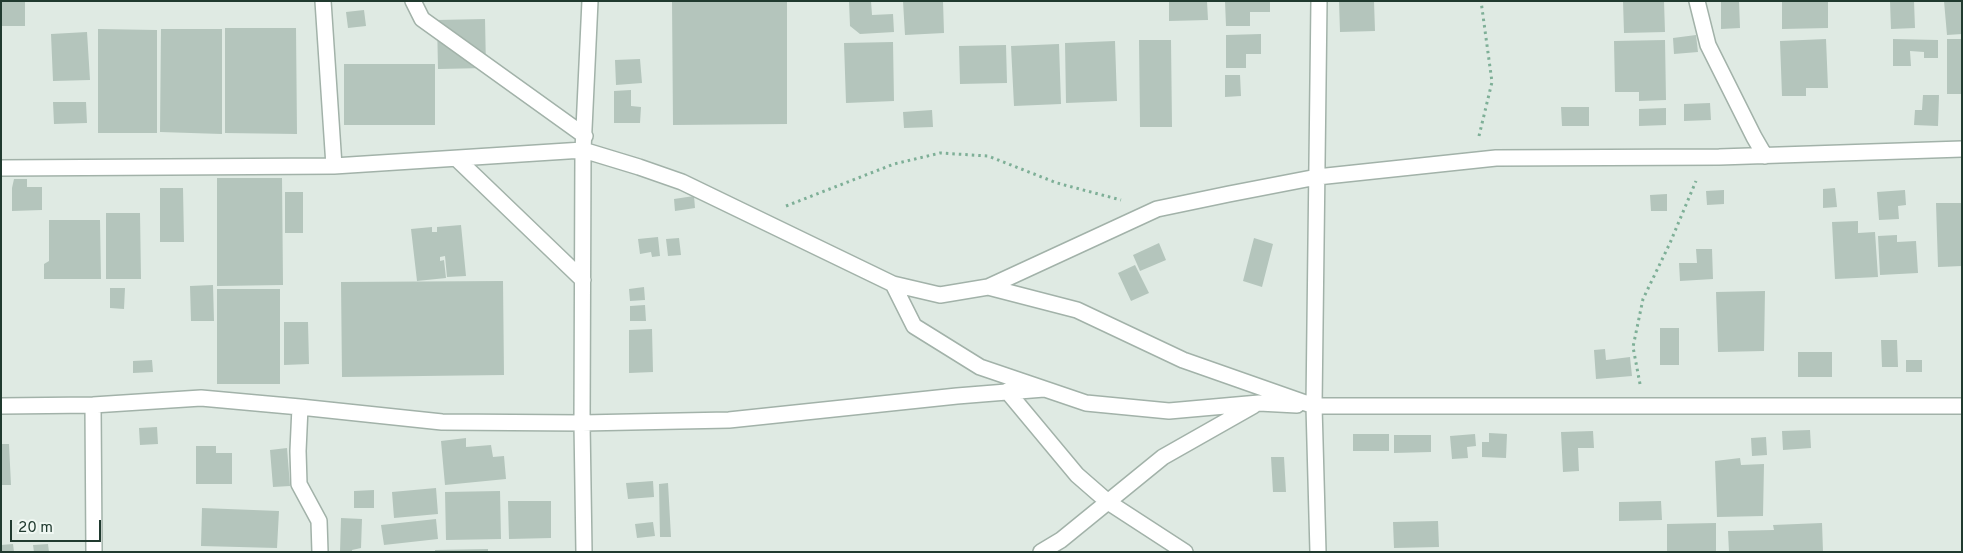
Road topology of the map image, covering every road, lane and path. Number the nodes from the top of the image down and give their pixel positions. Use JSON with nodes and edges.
{"nodes":[{"id":1,"x":323,"y":1,"type":"edge"},
{"id":2,"x":413,"y":1,"type":"edge"},
{"id":3,"x":590,"y":1,"type":"edge"},
{"id":4,"x":1319,"y":1,"type":"edge"},
{"id":5,"x":1481,"y":1,"type":"edge"},
{"id":6,"x":1697,"y":1,"type":"edge"},
{"id":7,"x":584,"y":143,"type":"junction"},
{"id":8,"x":1962,"y":149,"type":"edge"},
{"id":9,"x":1766,"y":156,"type":"junction"},
{"id":10,"x":1707,"y":157,"type":"junction"},
{"id":11,"x":458,"y":158,"type":"junction"},
{"id":12,"x":1476,"y":160,"type":"junction"},
{"id":13,"x":334,"y":166,"type":"junction"},
{"id":14,"x":1,"y":168,"type":"edge"},
{"id":15,"x":1317,"y":177,"type":"junction"},
{"id":16,"x":1158,"y":209,"type":"junction"},
{"id":17,"x":756,"y":218,"type":"junction"},
{"id":18,"x":583,"y":280,"type":"junction"},
{"id":19,"x":893,"y":284,"type":"junction"},
{"id":20,"x":988,"y":287,"type":"junction"},
{"id":21,"x":1044,"y":389,"type":"junction"},
{"id":22,"x":1007,"y":392,"type":"junction"},
{"id":23,"x":1259,"y":403,"type":"junction"},
{"id":24,"x":1,"y":406,"type":"edge"},
{"id":25,"x":93,"y":406,"type":"junction"},
{"id":26,"x":1314,"y":406,"type":"junction"},
{"id":27,"x":1644,"y":406,"type":"junction"},
{"id":28,"x":1962,"y":406,"type":"edge"},
{"id":29,"x":300,"y":407,"type":"junction"},
{"id":30,"x":582,"y":423,"type":"junction"},
{"id":31,"x":1108,"y":502,"type":"junction"},
{"id":32,"x":94,"y":552,"type":"edge"},
{"id":33,"x":320,"y":552,"type":"edge"},
{"id":34,"x":584,"y":552,"type":"edge"},
{"id":35,"x":1041,"y":552,"type":"edge"},
{"id":36,"x":1185,"y":552,"type":"edge"},
{"id":37,"x":1318,"y":552,"type":"edge"}],
"edges":[{"from":1,"to":13,"type":"street"},
{"from":2,"to":7,"type":"street"},
{"from":3,"to":7,"type":"street"},
{"from":4,"to":15,"type":"street"},
{"from":5,"to":12,"type":"path"},
{"from":6,"to":9,"type":"street"},
{"from":7,"to":11,"type":"street"},
{"from":7,"to":17,"type":"street"},
{"from":7,"to":18,"type":"street"},
{"from":8,"to":9,"type":"street"},
{"from":9,"to":10,"type":"street"},
{"from":10,"to":12,"type":"street"},
{"from":10,"to":27,"type":"path"},
{"from":11,"to":13,"type":"street"},
{"from":11,"to":18,"type":"street"},
{"from":12,"to":15,"type":"street"},
{"from":13,"to":14,"type":"street"},
{"from":15,"to":16,"type":"street"},
{"from":15,"to":26,"type":"street"},
{"from":16,"to":17,"type":"path"},
{"from":16,"to":20,"type":"street"},
{"from":17,"to":19,"type":"street"},
{"from":18,"to":30,"type":"street"},
{"from":19,"to":20,"type":"street"},
{"from":19,"to":21,"type":"street"},
{"from":20,"to":26,"type":"street"},
{"from":21,"to":22,"type":"street"},
{"from":21,"to":23,"type":"street"},
{"from":22,"to":30,"type":"street"},
{"from":22,"to":31,"type":"street"},
{"from":23,"to":26,"type":"street"},
{"from":23,"to":31,"type":"street"},
{"from":24,"to":25,"type":"street"},
{"from":25,"to":29,"type":"street"},
{"from":25,"to":32,"type":"street"},
{"from":26,"to":27,"type":"street"},
{"from":26,"to":37,"type":"street"},
{"from":27,"to":28,"type":"street"},
{"from":29,"to":30,"type":"street"},
{"from":29,"to":33,"type":"street"},
{"from":30,"to":34,"type":"street"},
{"from":31,"to":35,"type":"street"},
{"from":31,"to":36,"type":"street"}]}
